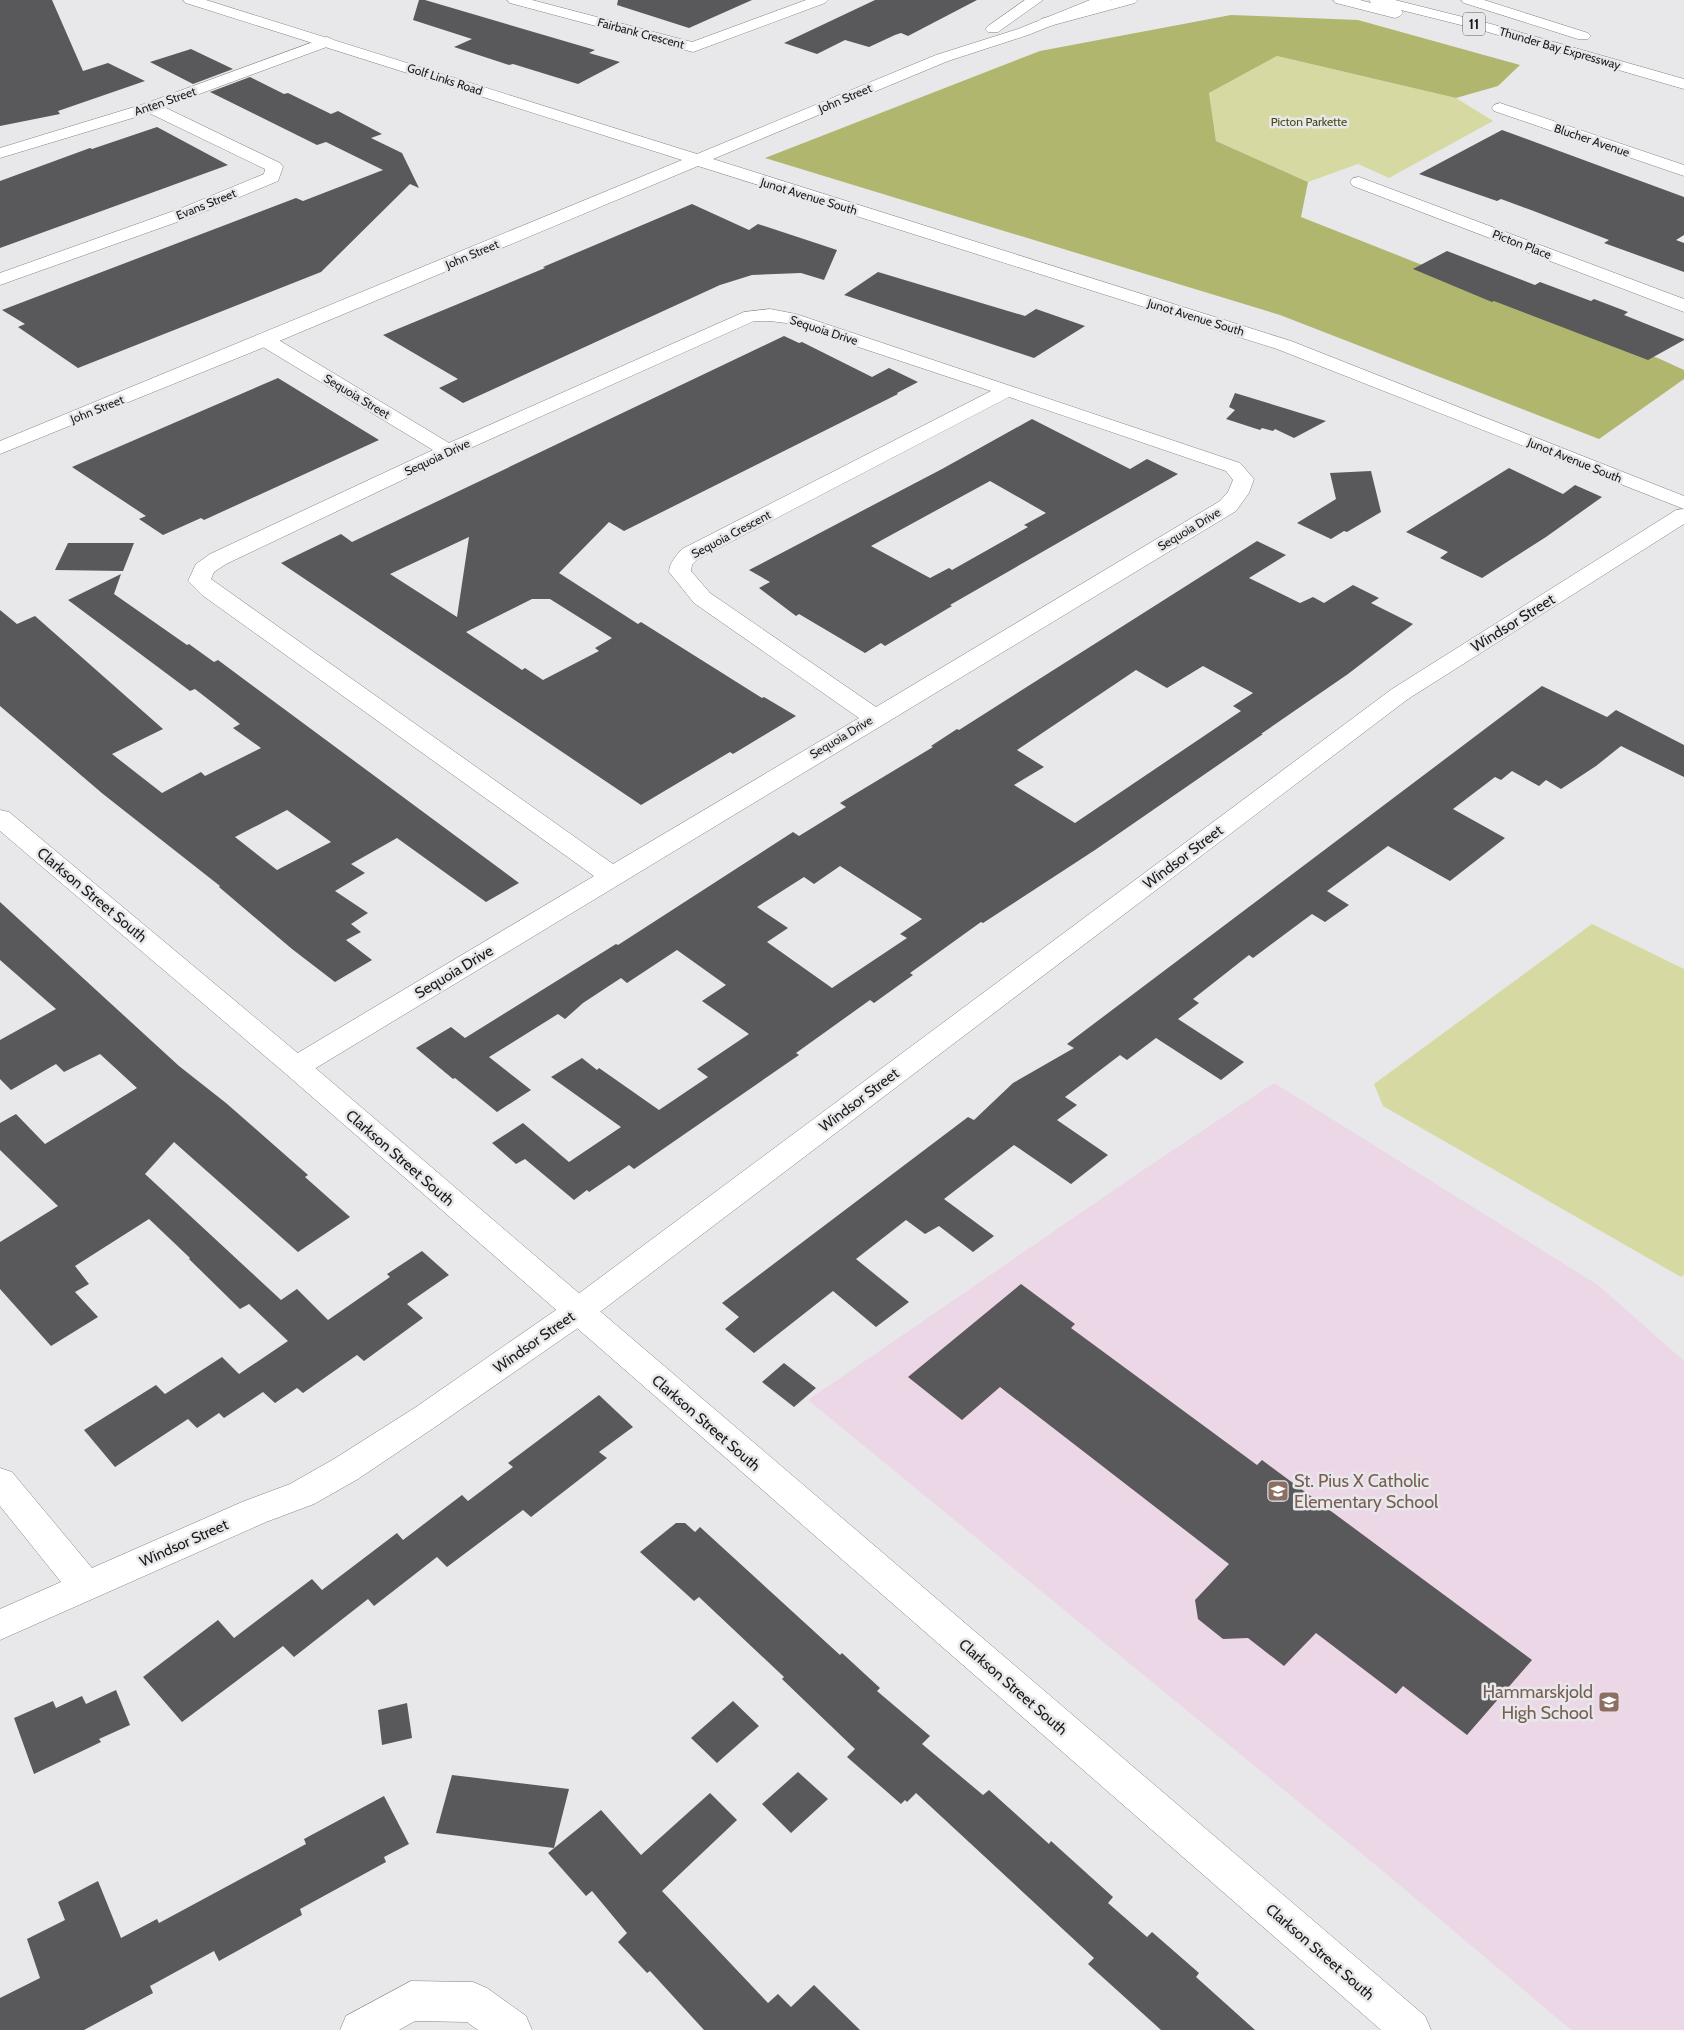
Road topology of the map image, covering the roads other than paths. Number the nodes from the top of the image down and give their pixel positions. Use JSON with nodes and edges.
{"nodes":[{"id":1,"x":191,"y":0,"type":"edge"},
{"id":2,"x":515,"y":0,"type":"edge"},
{"id":3,"x":820,"y":0,"type":"edge"},
{"id":4,"x":1035,"y":0,"type":"edge"},
{"id":5,"x":1064,"y":0,"type":"edge"},
{"id":6,"x":1103,"y":0,"type":"edge"},
{"id":7,"x":1130,"y":0,"type":"edge"},
{"id":8,"x":1340,"y":0,"type":"edge"},
{"id":9,"x":1377,"y":0,"type":"edge"},
{"id":10,"x":1462,"y":2,"type":"edge"},
{"id":11,"x":1046,"y":22,"type":"junction"},
{"id":12,"x":994,"y":29,"type":"junction"},
{"id":13,"x":1597,"y":40,"type":"dead end"},
{"id":14,"x":328,"y":42,"type":"junction"},
{"id":15,"x":1570,"y":51,"type":"junction"},
{"id":16,"x":942,"y":58,"type":"junction"},
{"id":17,"x":1684,"y":84,"type":"edge"},
{"id":18,"x":150,"y":107,"type":"junction"},
{"id":19,"x":1500,"y":108,"type":"dead end"},
{"id":20,"x":0,"y":153,"type":"edge"},
{"id":21,"x":697,"y":160,"type":"junction"},
{"id":22,"x":1684,"y":172,"type":"edge"},
{"id":23,"x":1359,"y":182,"type":"dead end"},
{"id":24,"x":0,"y":280,"type":"edge"},
{"id":25,"x":1684,"y":306,"type":"edge"},
{"id":26,"x":265,"y":340,"type":"junction"},
{"id":27,"x":1008,"y":390,"type":"junction"},
{"id":28,"x":0,"y":448,"type":"edge"},
{"id":29,"x":448,"y":451,"type":"junction"},
{"id":30,"x":1684,"y":503,"type":"edge"},
{"id":31,"x":1684,"y":515,"type":"edge"},
{"id":32,"x":874,"y":718,"type":"junction"},
{"id":33,"x":0,"y":818,"type":"edge"},
{"id":34,"x":612,"y":876,"type":"junction"},
{"id":35,"x":296,"y":1067,"type":"junction"},
{"id":36,"x":577,"y":1312,"type":"junction"},
{"id":37,"x":0,"y":1482,"type":"edge"},
{"id":38,"x":86,"y":1586,"type":"junction"},
{"id":39,"x":0,"y":1625,"type":"edge"},
{"id":40,"x":360,"y":2030,"type":"edge"},
{"id":41,"x":512,"y":2030,"type":"edge"},
{"id":42,"x":1410,"y":2030,"type":"edge"}],
"edges":[{"from":1,"to":14,"type":"main road","name":"Golf Links Road"},
{"from":2,"to":3,"type":"main road","name":"Fairbank Crescent"},
{"from":4,"to":12,"type":"main road"},
{"from":5,"to":12,"type":"main road","name":"John Street"},
{"from":6,"to":11,"type":"main road","name":"John Street"},
{"from":7,"to":11,"type":"main road"},
{"from":8,"to":15,"type":"main road"},
{"from":9,"to":15,"type":"main road","name":"Thunder Bay Expressway","number":"11"},
{"from":10,"to":13,"type":"main road","name":"Thunder Bay Expressway","number":"11"},
{"from":11,"to":16,"type":"main road","name":"John Street"},
{"from":12,"to":16,"type":"main road","name":"John Street"},
{"from":14,"to":18,"type":"main road","name":"Anten Street"},
{"from":14,"to":21,"type":"main road","name":"Golf Links Road"},
{"from":15,"to":17,"type":"main road","name":"Thunder Bay Expressway","number":"11"},
{"from":16,"to":21,"type":"main road","name":"John Street"},
{"from":18,"to":20,"type":"main road","name":"Anten Street"},
{"from":18,"to":24,"type":"main road","name":"Evans Street"},
{"from":19,"to":22,"type":"main road","name":"Blucher Avenue"},
{"from":21,"to":26,"type":"main road","name":"John Street"},
{"from":21,"to":30,"type":"main road","name":"Junot Avenue South"},
{"from":23,"to":25,"type":"main road","name":"Picton Place"},
{"from":26,"to":28,"type":"main road","name":"John Street"},
{"from":26,"to":29,"type":"main road","name":"Sequoia Street"},
{"from":27,"to":29,"type":"main road","name":"Sequoia Drive"},
{"from":27,"to":32,"type":"main road","name":"Sequoia Crescent"},
{"from":27,"to":32,"type":"main road","name":"Sequoia Drive"},
{"from":29,"to":34,"type":"main road","name":"Sequoia Drive"},
{"from":31,"to":36,"type":"main road","name":"Windsor Street"},
{"from":32,"to":34,"type":"main road","name":"Sequoia Drive"},
{"from":33,"to":35,"type":"main road","name":"Clarkson Street South"},
{"from":34,"to":35,"type":"main road","name":"Sequoia Drive"},
{"from":35,"to":36,"type":"main road","name":"Clarkson Street South"},
{"from":36,"to":38,"type":"main road","name":"Windsor Street"},
{"from":36,"to":42,"type":"main road","name":"Clarkson Street South"},
{"from":37,"to":38,"type":"main road"},
{"from":38,"to":39,"type":"main road","name":"Windsor Street"},
{"from":40,"to":41,"type":"main road"}]}
